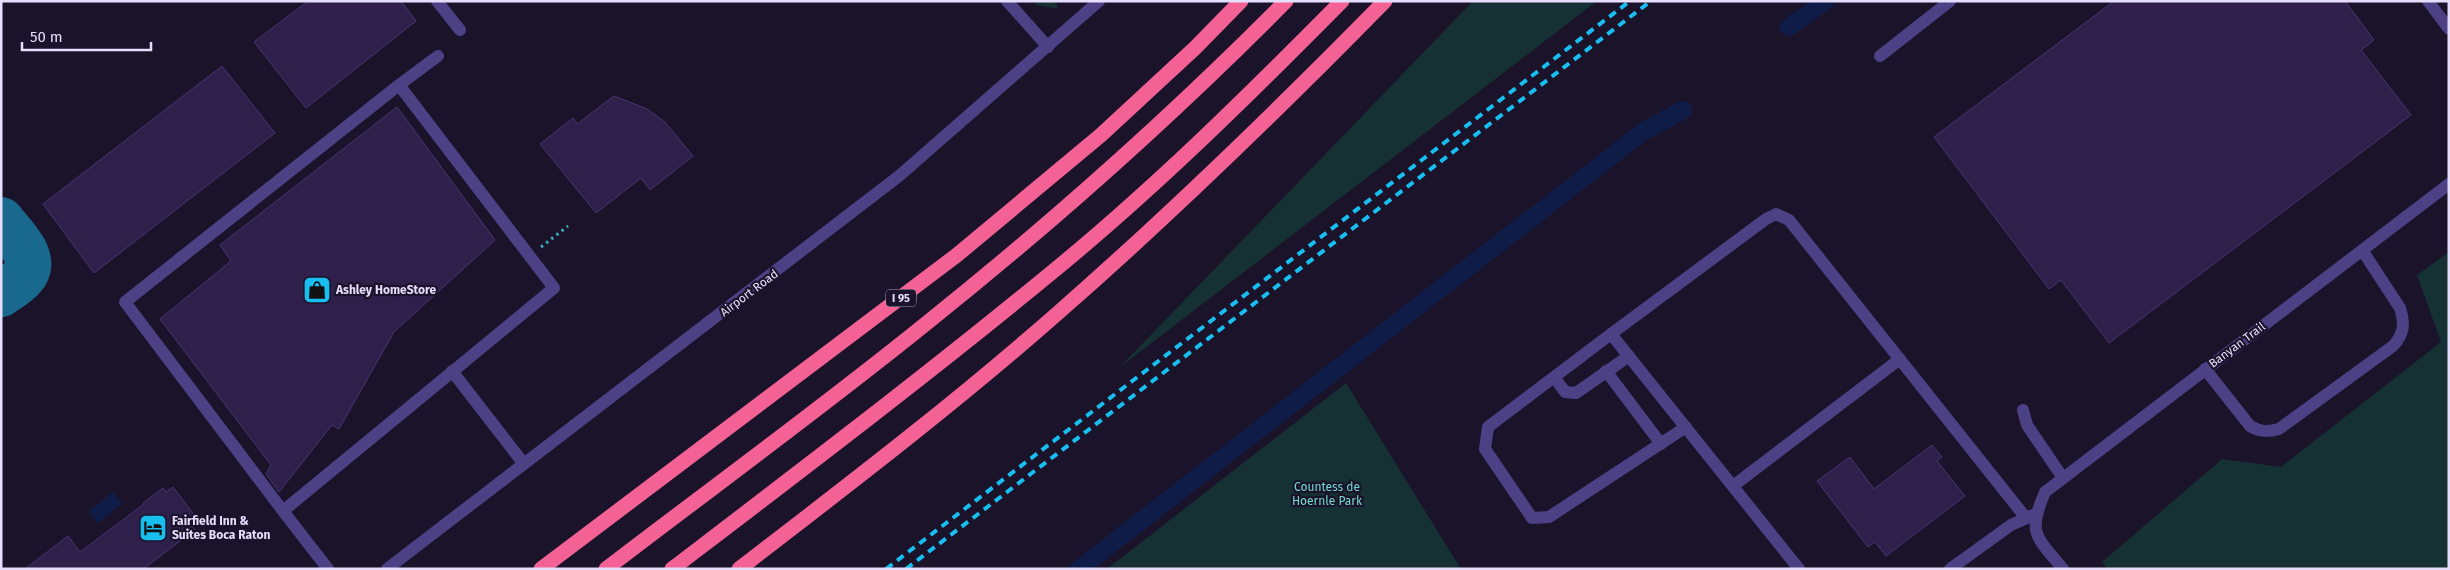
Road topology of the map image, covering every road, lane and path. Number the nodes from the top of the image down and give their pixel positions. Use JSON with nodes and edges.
{"nodes":[{"id":1,"x":437,"y":1,"type":"edge"},
{"id":2,"x":1007,"y":1,"type":"edge"},
{"id":3,"x":1099,"y":1,"type":"edge"},
{"id":4,"x":1241,"y":1,"type":"edge"},
{"id":5,"x":1286,"y":1,"type":"edge"},
{"id":6,"x":1342,"y":1,"type":"edge"},
{"id":7,"x":1385,"y":1,"type":"edge"},
{"id":8,"x":1950,"y":1,"type":"edge"},
{"id":9,"x":2428,"y":1,"type":"edge"},
{"id":10,"x":2449,"y":29,"type":"edge"},
{"id":11,"x":460,"y":30,"type":"dead end"},
{"id":12,"x":1048,"y":47,"type":"junction"},
{"id":13,"x":438,"y":56,"type":"dead end"},
{"id":14,"x":1880,"y":56,"type":"dead end"},
{"id":15,"x":399,"y":86,"type":"junction"},
{"id":16,"x":2449,"y":184,"type":"edge"},
{"id":17,"x":568,"y":226,"type":"dead end"},
{"id":18,"x":2362,"y":250,"type":"junction"},
{"id":19,"x":530,"y":256,"type":"junction"},
{"id":20,"x":1611,"y":334,"type":"junction"},
{"id":21,"x":1629,"y":356,"type":"junction"},
{"id":22,"x":1900,"y":359,"type":"junction"},
{"id":23,"x":2205,"y":369,"type":"junction"},
{"id":24,"x":452,"y":370,"type":"junction"},
{"id":25,"x":1606,"y":371,"type":"junction"},
{"id":26,"x":1554,"y":377,"type":"junction"},
{"id":27,"x":2023,"y":410,"type":"dead end"},
{"id":28,"x":1686,"y":427,"type":"junction"},
{"id":29,"x":1661,"y":444,"type":"junction"},
{"id":30,"x":524,"y":464,"type":"junction"},
{"id":31,"x":2063,"y":478,"type":"junction"},
{"id":32,"x":1733,"y":486,"type":"junction"},
{"id":33,"x":283,"y":511,"type":"junction"},
{"id":34,"x":2030,"y":516,"type":"junction"},
{"id":35,"x":2050,"y":552,"type":"junction"},
{"id":36,"x":328,"y":569,"type":"edge"},
{"id":37,"x":387,"y":569,"type":"edge"},
{"id":38,"x":541,"y":569,"type":"edge"},
{"id":39,"x":606,"y":569,"type":"edge"},
{"id":40,"x":672,"y":569,"type":"edge"},
{"id":41,"x":738,"y":569,"type":"edge"},
{"id":42,"x":1799,"y":569,"type":"edge"},
{"id":43,"x":1950,"y":569,"type":"edge"},
{"id":44,"x":2052,"y":569,"type":"edge"},
{"id":45,"x":2063,"y":569,"type":"edge"}],
"edges":[{"from":1,"to":11,"type":"street"},
{"from":2,"to":12,"type":"street"},
{"from":3,"to":12,"type":"street","name":"Airport Road"},
{"from":4,"to":38,"type":"highway","number":"I 95"},
{"from":5,"to":39,"type":"highway"},
{"from":6,"to":40,"type":"highway"},
{"from":7,"to":41,"type":"highway"},
{"from":8,"to":14,"type":"street"},
{"from":9,"to":10,"type":"street"},
{"from":12,"to":30,"type":"street","name":"Airport Road"},
{"from":13,"to":15,"type":"street"},
{"from":15,"to":19,"type":"street"},
{"from":15,"to":33,"type":"street"},
{"from":16,"to":18,"type":"street","name":"Banyan Trail"},
{"from":17,"to":19,"type":"path"},
{"from":18,"to":23,"type":"street","name":"Banyan Trail"},
{"from":18,"to":23,"type":"street"},
{"from":19,"to":24,"type":"street"},
{"from":20,"to":21,"type":"street"},
{"from":20,"to":22,"type":"street"},
{"from":20,"to":26,"type":"street"},
{"from":21,"to":25,"type":"street"},
{"from":21,"to":28,"type":"street"},
{"from":22,"to":32,"type":"street"},
{"from":22,"to":34,"type":"street"},
{"from":23,"to":31,"type":"street","name":"Banyan Trail"},
{"from":24,"to":30,"type":"street"},
{"from":24,"to":33,"type":"street"},
{"from":25,"to":26,"type":"street"},
{"from":25,"to":29,"type":"street"},
{"from":26,"to":29,"type":"street"},
{"from":27,"to":31,"type":"street"},
{"from":28,"to":29,"type":"street"},
{"from":28,"to":32,"type":"street"},
{"from":30,"to":37,"type":"street","name":"Airport Road"},
{"from":31,"to":34,"type":"street","name":"Banyan Trail"},
{"from":32,"to":42,"type":"street"},
{"from":33,"to":36,"type":"street"},
{"from":34,"to":35,"type":"street"},
{"from":34,"to":43,"type":"street"},
{"from":35,"to":44,"type":"street"},
{"from":35,"to":45,"type":"street"}]}
